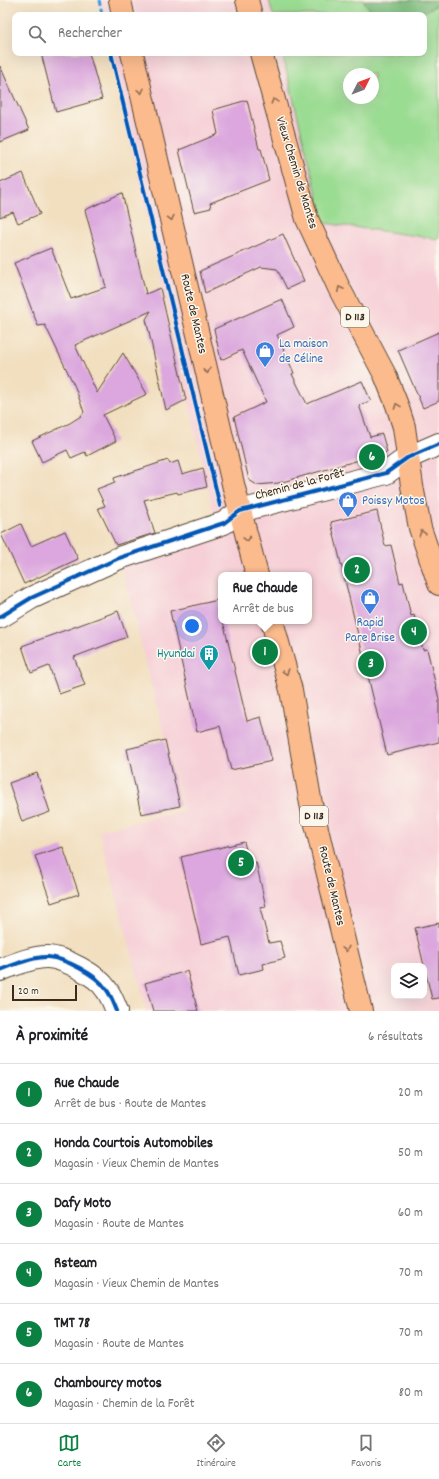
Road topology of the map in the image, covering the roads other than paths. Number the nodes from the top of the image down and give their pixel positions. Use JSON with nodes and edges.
{"nodes":[{"id":1,"x":120,"y":0,"type":"edge"},
{"id":2,"x":247,"y":0,"type":"edge"},
{"id":3,"x":122,"y":12,"type":"edge"},
{"id":4,"x":250,"y":12,"type":"edge"},
{"id":5,"x":133,"y":56,"type":"edge"},
{"id":6,"x":262,"y":56,"type":"edge"},
{"id":7,"x":439,"y":444,"type":"edge"},
{"id":8,"x":408,"y":458,"type":"junction"},
{"id":9,"x":240,"y":511,"type":"junction"},
{"id":10,"x":256,"y":572,"type":"edge"},
{"id":11,"x":439,"y":584,"type":"edge"},
{"id":12,"x":0,"y":617,"type":"edge"},
{"id":13,"x":273,"y":624,"type":"edge"},
{"id":14,"x":0,"y":970,"type":"edge"},
{"id":15,"x":117,"y":1011,"type":"edge"},
{"id":16,"x":361,"y":1011,"type":"edge"}],
"edges":[{"from":1,"to":3,"type":"main road"},
{"from":2,"to":4,"type":"main road"},
{"from":5,"to":9,"type":"main road","name":"Route de Mantes","one_way":true},
{"from":8,"to":6,"type":"main road","name":"Vieux Chemin de Mantes","number":"D 113","one_way":true},
{"from":7,"to":8,"type":"street","name":"Chemin de la Forêt"},
{"from":8,"to":9,"type":"street","name":"Chemin de la Forêt"},
{"from":11,"to":8,"type":"main road","name":"Vieux Chemin de Mantes","number":"D 113","one_way":true},
{"from":9,"to":10,"type":"main road","name":"Route de Mantes","one_way":true},
{"from":9,"to":12,"type":"street"},
{"from":13,"to":16,"type":"main road","name":"Route de Mantes","number":"D 113","one_way":true},
{"from":14,"to":15,"type":"street"}]}
